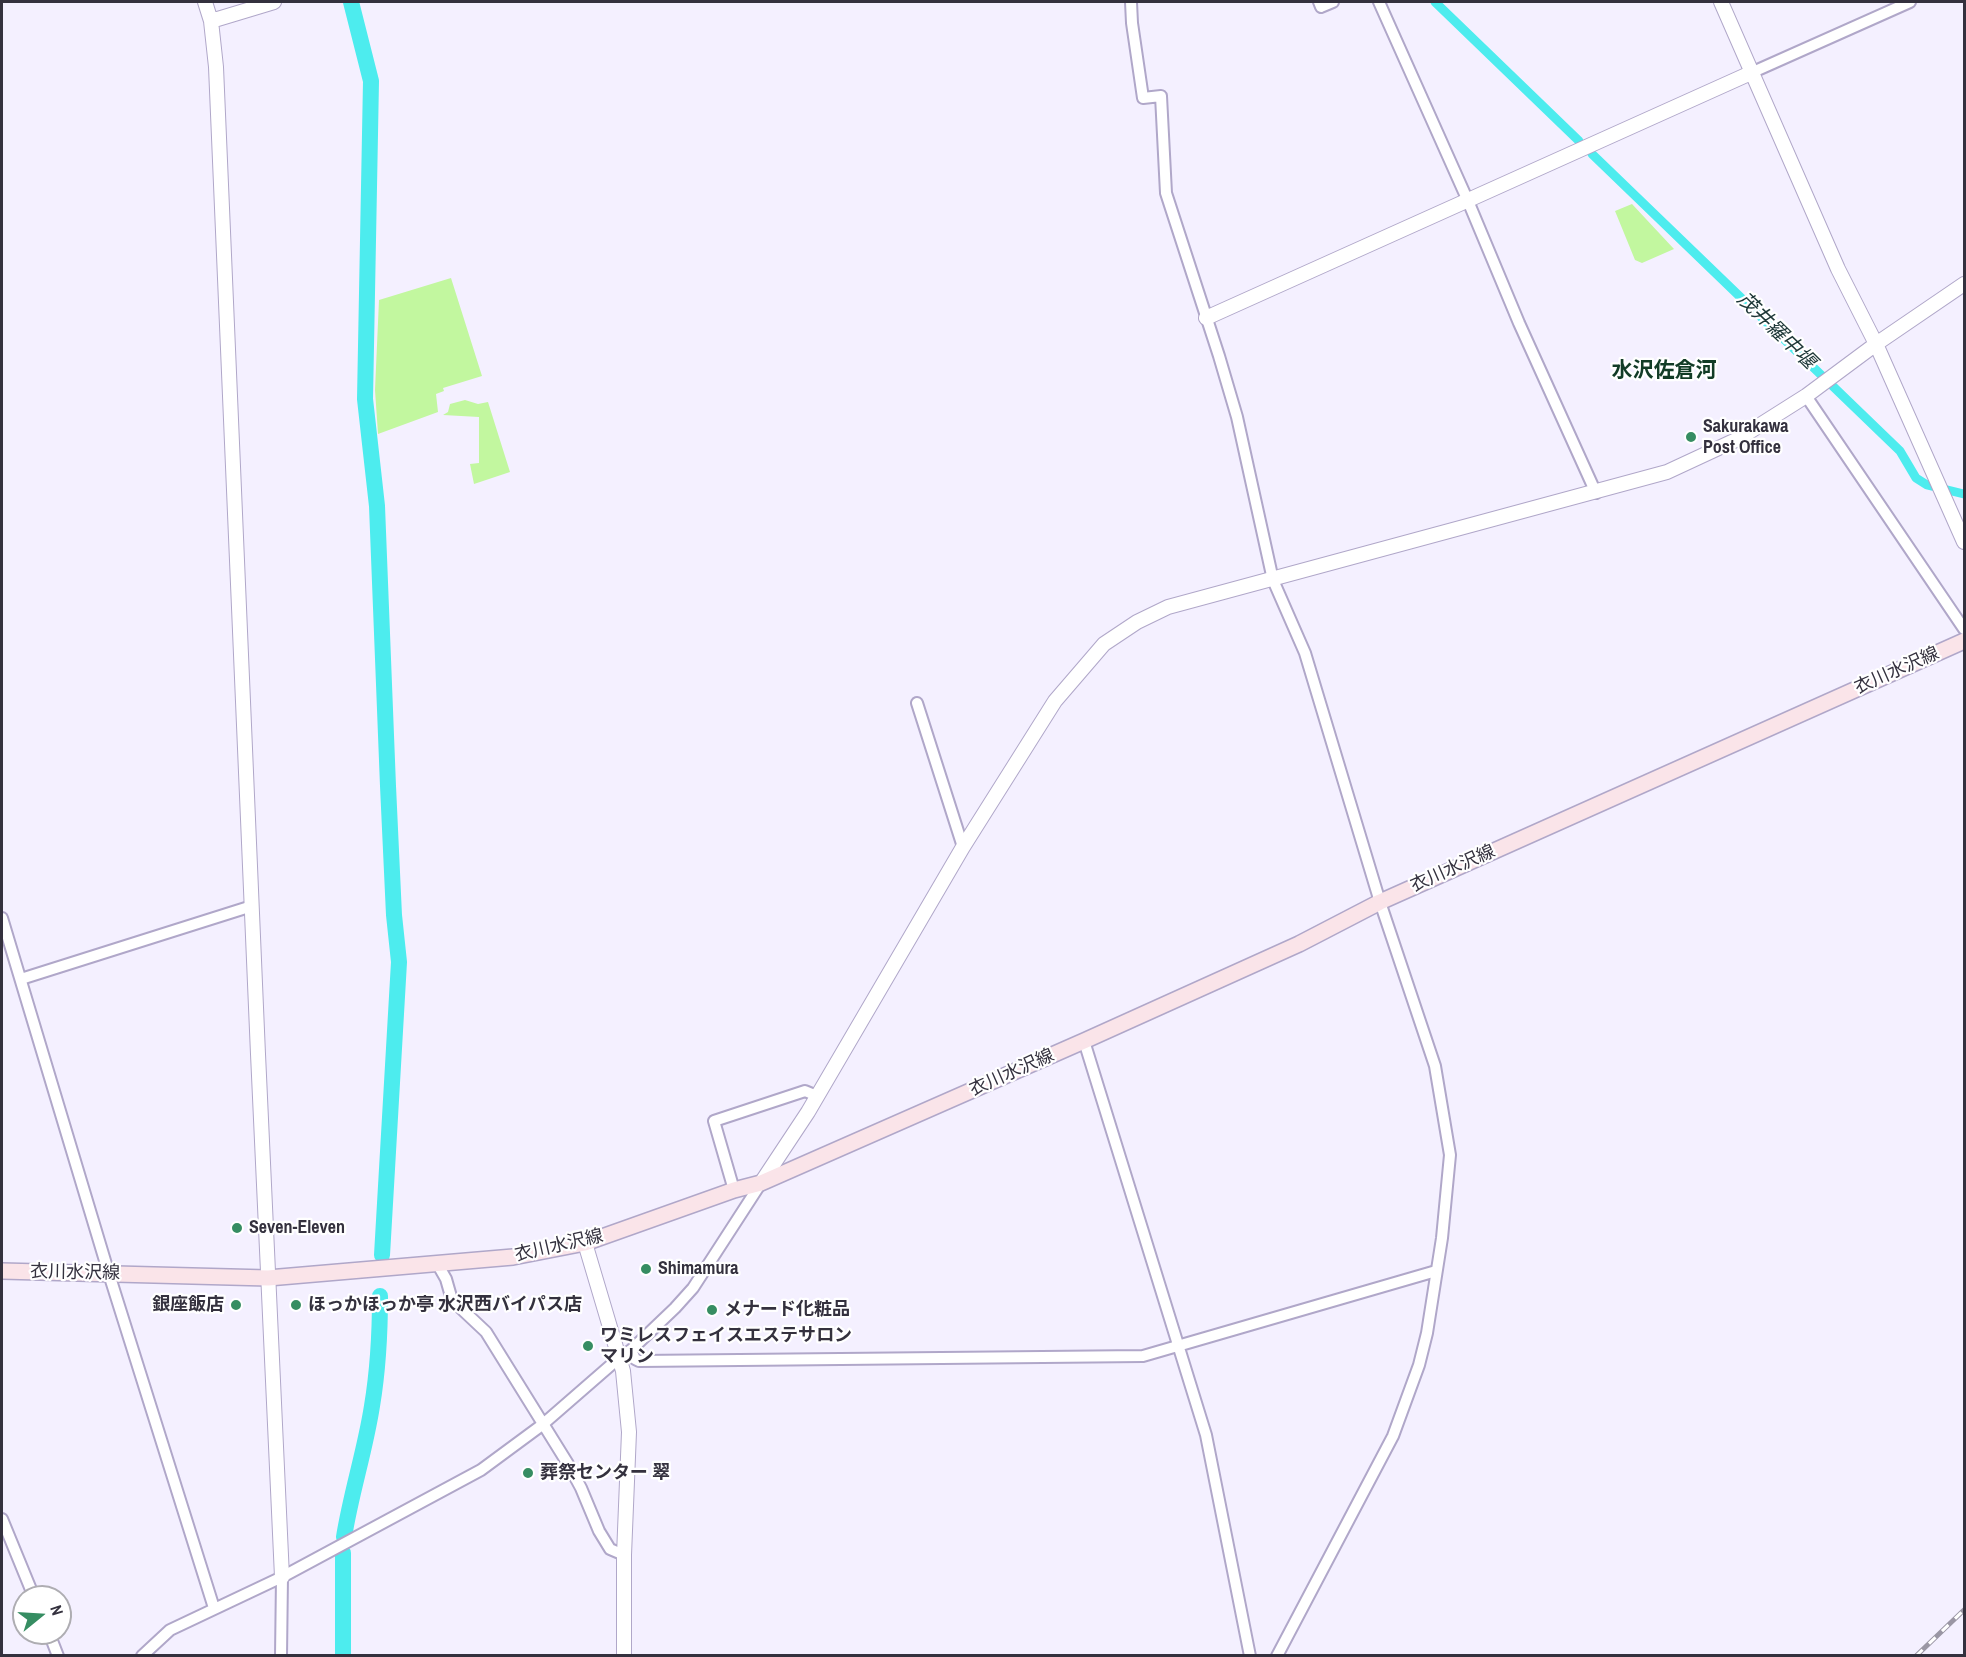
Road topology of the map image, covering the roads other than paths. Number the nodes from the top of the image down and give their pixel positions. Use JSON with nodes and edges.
{"nodes":[{"id":1,"x":205,"y":2,"type":"edge"},
{"id":2,"x":274,"y":2,"type":"edge"},
{"id":3,"x":1318,"y":2,"type":"edge"},
{"id":4,"x":1333,"y":2,"type":"edge"},
{"id":5,"x":1379,"y":2,"type":"edge"},
{"id":6,"x":1721,"y":2,"type":"edge"},
{"id":7,"x":1910,"y":2,"type":"edge"},
{"id":8,"x":1129,"y":3,"type":"edge"},
{"id":9,"x":211,"y":21,"type":"junction"},
{"id":10,"x":1753,"y":72,"type":"junction"},
{"id":11,"x":1468,"y":201,"type":"junction"},
{"id":12,"x":1965,"y":284,"type":"edge"},
{"id":13,"x":1206,"y":318,"type":"junction"},
{"id":14,"x":1876,"y":344,"type":"junction"},
{"id":15,"x":1806,"y":396,"type":"junction"},
{"id":16,"x":1596,"y":493,"type":"junction"},
{"id":17,"x":1965,"y":542,"type":"edge"},
{"id":18,"x":1274,"y":580,"type":"junction"},
{"id":19,"x":1965,"y":629,"type":"edge"},
{"id":20,"x":1965,"y":641,"type":"edge"},
{"id":21,"x":917,"y":702,"type":"dead end"},
{"id":22,"x":963,"y":847,"type":"junction"},
{"id":23,"x":1380,"y":902,"type":"junction"},
{"id":24,"x":252,"y":906,"type":"junction"},
{"id":25,"x":2,"y":918,"type":"edge"},
{"id":26,"x":21,"y":980,"type":"junction"},
{"id":27,"x":1084,"y":1041,"type":"junction"},
{"id":28,"x":817,"y":1096,"type":"junction"},
{"id":29,"x":761,"y":1183,"type":"junction"},
{"id":30,"x":734,"y":1190,"type":"junction"},
{"id":31,"x":585,"y":1243,"type":"junction"},
{"id":32,"x":438,"y":1265,"type":"junction"},
{"id":33,"x":2,"y":1271,"type":"edge"},
{"id":34,"x":1436,"y":1271,"type":"junction"},
{"id":35,"x":109,"y":1274,"type":"junction"},
{"id":36,"x":268,"y":1278,"type":"junction"},
{"id":37,"x":1179,"y":1347,"type":"junction"},
{"id":38,"x":625,"y":1354,"type":"junction"},
{"id":39,"x":542,"y":1425,"type":"junction"},
{"id":40,"x":2,"y":1519,"type":"edge"},
{"id":41,"x":624,"y":1555,"type":"junction"},
{"id":42,"x":282,"y":1577,"type":"junction"},
{"id":43,"x":29,"y":1585,"type":"edge"},
{"id":44,"x":214,"y":1608,"type":"junction"},
{"id":45,"x":142,"y":1656,"type":"edge"},
{"id":46,"x":281,"y":1656,"type":"edge"},
{"id":47,"x":624,"y":1656,"type":"edge"},
{"id":48,"x":1250,"y":1656,"type":"edge"},
{"id":49,"x":1277,"y":1656,"type":"edge"}],
"edges":[{"from":1,"to":9,"type":"street"},
{"from":2,"to":9,"type":"street"},
{"from":3,"to":4,"type":"street"},
{"from":5,"to":11,"type":"street"},
{"from":6,"to":10,"type":"street"},
{"from":7,"to":10,"type":"street"},
{"from":8,"to":13,"type":"street"},
{"from":9,"to":24,"type":"street"},
{"from":10,"to":11,"type":"street"},
{"from":10,"to":14,"type":"street"},
{"from":11,"to":13,"type":"street"},
{"from":11,"to":16,"type":"street"},
{"from":12,"to":14,"type":"street"},
{"from":13,"to":18,"type":"street"},
{"from":14,"to":15,"type":"street"},
{"from":14,"to":17,"type":"street"},
{"from":15,"to":16,"type":"street"},
{"from":15,"to":19,"type":"street"},
{"from":16,"to":18,"type":"street"},
{"from":18,"to":22,"type":"street"},
{"from":18,"to":23,"type":"street"},
{"from":20,"to":23,"type":"main road","name":"衣川水沢線"},
{"from":21,"to":22,"type":"street"},
{"from":22,"to":28,"type":"street"},
{"from":23,"to":27,"type":"main road","name":"衣川水沢線"},
{"from":23,"to":34,"type":"street"},
{"from":24,"to":26,"type":"street"},
{"from":24,"to":36,"type":"street"},
{"from":25,"to":26,"type":"street"},
{"from":26,"to":35,"type":"street"},
{"from":27,"to":29,"type":"main road","name":"衣川水沢線"},
{"from":27,"to":37,"type":"street"},
{"from":28,"to":29,"type":"street"},
{"from":28,"to":30,"type":"street"},
{"from":29,"to":30,"type":"main road","name":"衣川水沢線"},
{"from":29,"to":38,"type":"street"},
{"from":30,"to":31,"type":"main road","name":"衣川水沢線"},
{"from":31,"to":32,"type":"main road","name":"衣川水沢線"},
{"from":31,"to":38,"type":"street"},
{"from":32,"to":36,"type":"main road","name":"衣川水沢線"},
{"from":32,"to":39,"type":"street"},
{"from":33,"to":35,"type":"main road","name":"衣川水沢線"},
{"from":34,"to":37,"type":"street"},
{"from":34,"to":49,"type":"street"},
{"from":35,"to":36,"type":"main road","name":"衣川水沢線"},
{"from":35,"to":44,"type":"street"},
{"from":36,"to":42,"type":"street"},
{"from":37,"to":38,"type":"street"},
{"from":37,"to":48,"type":"street"},
{"from":38,"to":39,"type":"street"},
{"from":38,"to":41,"type":"street"},
{"from":39,"to":41,"type":"street"},
{"from":39,"to":42,"type":"street"},
{"from":40,"to":43,"type":"street"},
{"from":41,"to":47,"type":"street"},
{"from":42,"to":44,"type":"street"},
{"from":42,"to":46,"type":"street"},
{"from":44,"to":45,"type":"street"}]}
